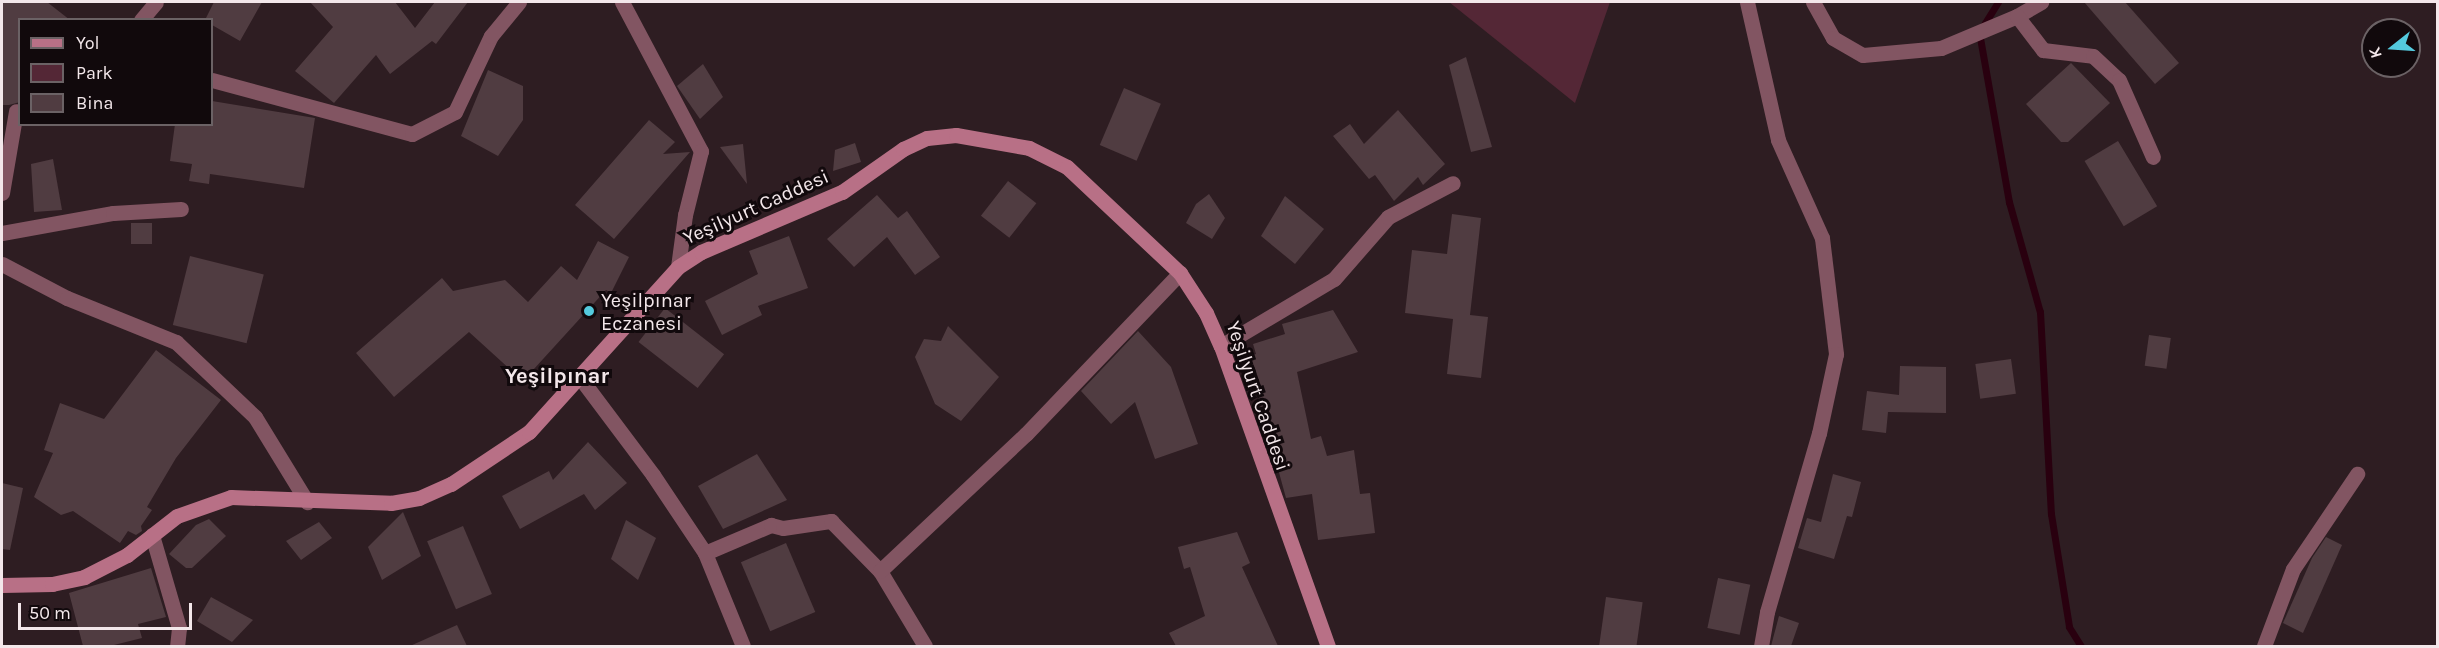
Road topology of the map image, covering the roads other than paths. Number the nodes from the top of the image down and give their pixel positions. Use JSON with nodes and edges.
{"nodes":[{"id":1,"x":156,"y":2,"type":"edge"},
{"id":2,"x":519,"y":2,"type":"edge"},
{"id":3,"x":622,"y":2,"type":"edge"},
{"id":4,"x":1747,"y":2,"type":"edge"},
{"id":5,"x":1813,"y":2,"type":"edge"},
{"id":6,"x":2041,"y":2,"type":"edge"},
{"id":7,"x":2017,"y":16,"type":"junction"},
{"id":8,"x":143,"y":18,"type":"edge"},
{"id":9,"x":213,"y":80,"type":"edge"},
{"id":10,"x":12,"y":111,"type":"edge"},
{"id":11,"x":2153,"y":157,"type":"dead end"},
{"id":12,"x":1453,"y":183,"type":"dead end"},
{"id":13,"x":2,"y":194,"type":"edge"},
{"id":14,"x":181,"y":209,"type":"dead end"},
{"id":15,"x":2,"y":232,"type":"edge"},
{"id":16,"x":2,"y":264,"type":"edge"},
{"id":17,"x":678,"y":267,"type":"junction"},
{"id":18,"x":1180,"y":273,"type":"junction"},
{"id":19,"x":1221,"y":346,"type":"junction"},
{"id":20,"x":581,"y":379,"type":"junction"},
{"id":21,"x":2357,"y":474,"type":"dead end"},
{"id":22,"x":307,"y":502,"type":"junction"},
{"id":23,"x":152,"y":535,"type":"junction"},
{"id":24,"x":705,"y":553,"type":"junction"},
{"id":25,"x":880,"y":571,"type":"junction"},
{"id":26,"x":2,"y":585,"type":"edge"},
{"id":27,"x":177,"y":646,"type":"edge"},
{"id":28,"x":742,"y":646,"type":"edge"},
{"id":29,"x":925,"y":646,"type":"edge"},
{"id":30,"x":1328,"y":646,"type":"edge"},
{"id":31,"x":1761,"y":646,"type":"edge"},
{"id":32,"x":2264,"y":646,"type":"edge"}],
"edges":[{"from":1,"to":8,"type":"street"},
{"from":2,"to":9,"type":"street"},
{"from":3,"to":17,"type":"street"},
{"from":4,"to":31,"type":"street"},
{"from":5,"to":7,"type":"street"},
{"from":6,"to":7,"type":"street"},
{"from":7,"to":11,"type":"street"},
{"from":10,"to":13,"type":"street"},
{"from":12,"to":19,"type":"street"},
{"from":14,"to":15,"type":"street"},
{"from":16,"to":22,"type":"street"},
{"from":17,"to":18,"type":"main road","name":"Yeşilyurt Caddesi"},
{"from":17,"to":20,"type":"main road","name":"Yeşilyurt Caddesi"},
{"from":18,"to":19,"type":"main road","name":"Yeşilyurt Caddesi"},
{"from":18,"to":25,"type":"street"},
{"from":19,"to":30,"type":"main road","name":"Yeşilyurt Caddesi"},
{"from":20,"to":22,"type":"main road","name":"Yeşilyurt Caddesi"},
{"from":20,"to":24,"type":"street"},
{"from":21,"to":32,"type":"street"},
{"from":22,"to":23,"type":"main road","name":"Yeşilyurt Caddesi"},
{"from":23,"to":26,"type":"main road","name":"Yeşilyurt Caddesi"},
{"from":23,"to":27,"type":"street"},
{"from":24,"to":25,"type":"street"},
{"from":24,"to":28,"type":"street"},
{"from":25,"to":29,"type":"street"}]}
